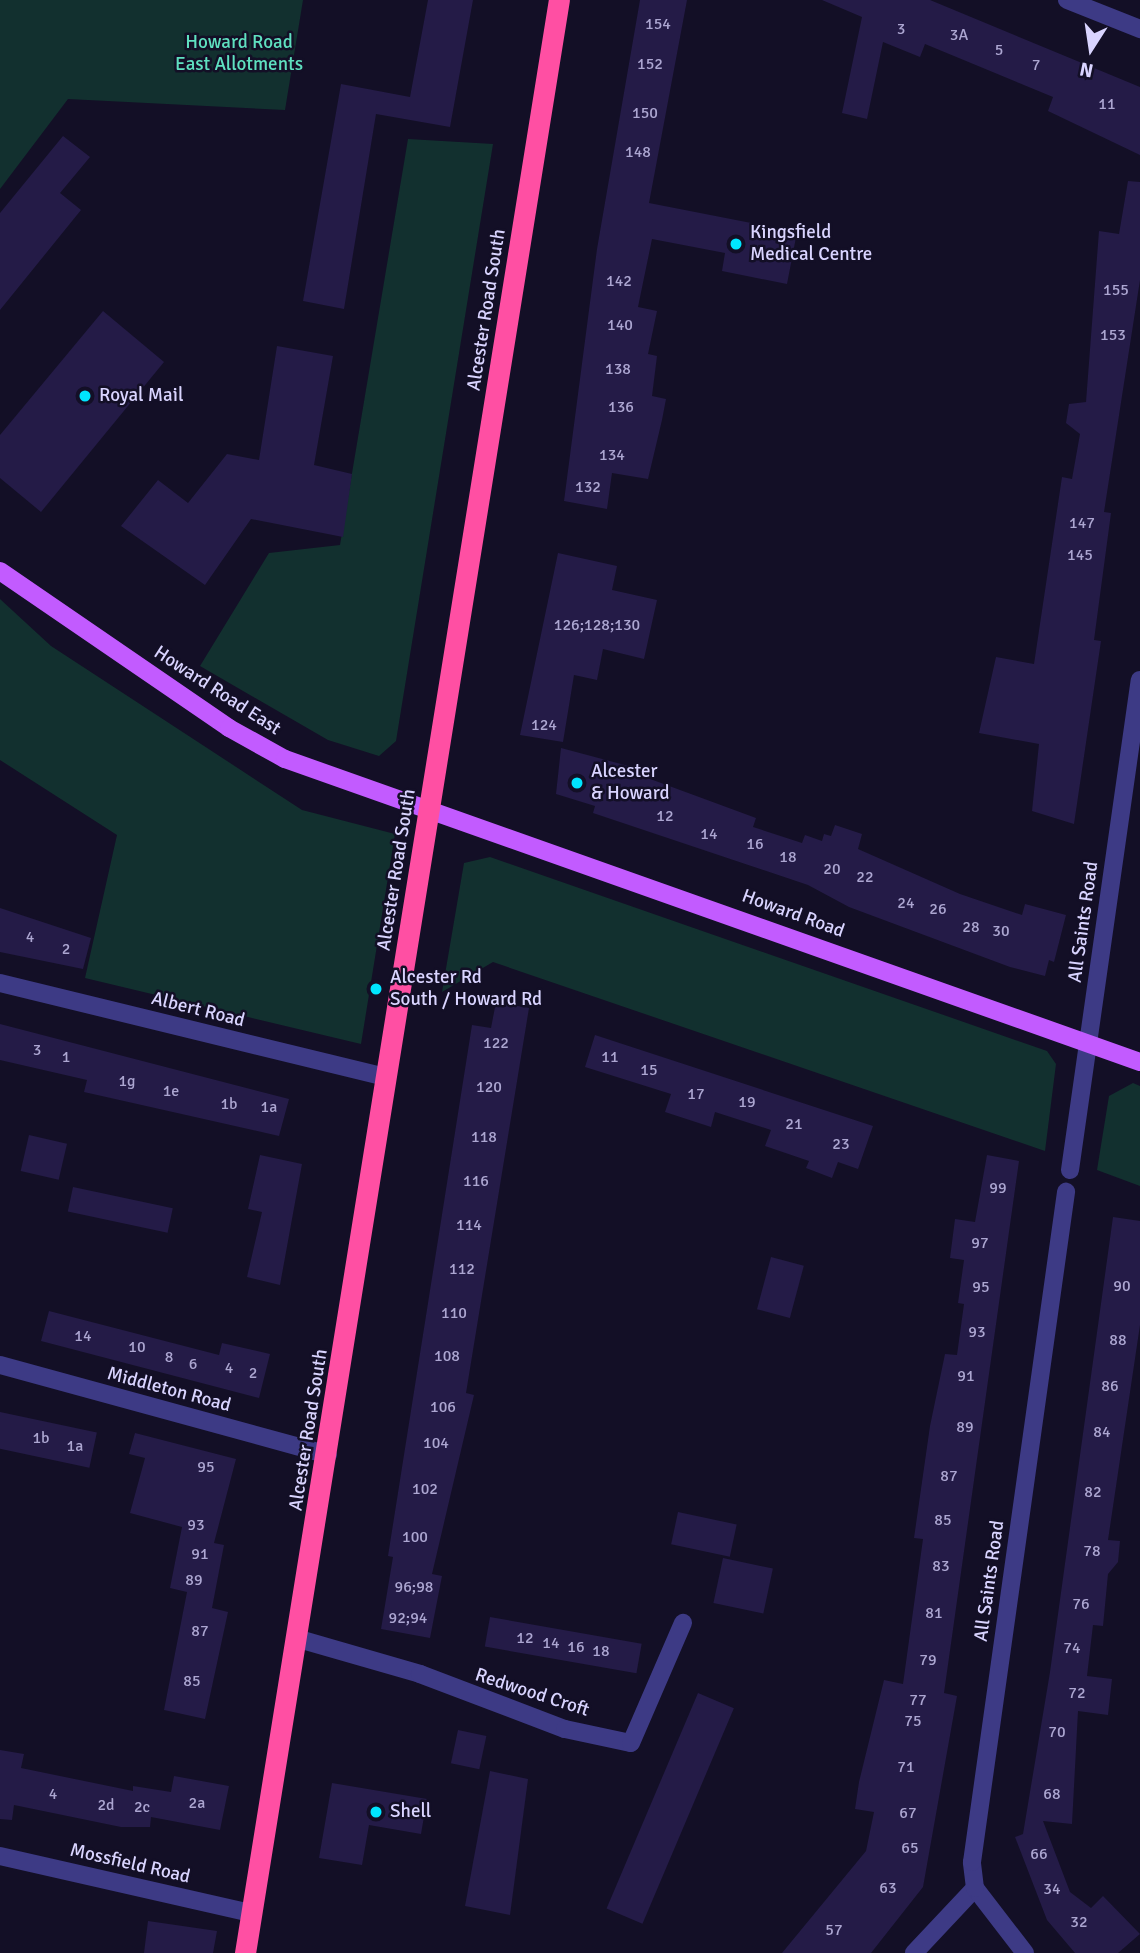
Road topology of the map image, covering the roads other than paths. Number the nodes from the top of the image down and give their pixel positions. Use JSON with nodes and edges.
{"nodes":[{"id":1,"x":559,"y":0,"type":"edge"},
{"id":2,"x":1067,"y":0,"type":"edge"},
{"id":3,"x":1140,"y":29,"type":"edge"},
{"id":4,"x":0,"y":571,"type":"edge"},
{"id":5,"x":1140,"y":680,"type":"edge"},
{"id":6,"x":430,"y":808,"type":"junction"},
{"id":7,"x":0,"y":983,"type":"edge"},
{"id":8,"x":1087,"y":1043,"type":"junction"},
{"id":9,"x":1140,"y":1062,"type":"edge"},
{"id":10,"x":387,"y":1077,"type":"junction"},
{"id":11,"x":1070,"y":1170,"type":"dead end"},
{"id":12,"x":1066,"y":1192,"type":"dead end"},
{"id":13,"x":0,"y":1366,"type":"edge"},
{"id":14,"x":328,"y":1455,"type":"junction"},
{"id":15,"x":682,"y":1623,"type":"dead end"},
{"id":16,"x":299,"y":1639,"type":"junction"},
{"id":17,"x":0,"y":1856,"type":"edge"},
{"id":18,"x":975,"y":1888,"type":"junction"},
{"id":19,"x":251,"y":1913,"type":"junction"},
{"id":20,"x":245,"y":1953,"type":"edge"},
{"id":21,"x":914,"y":1953,"type":"edge"},
{"id":22,"x":1025,"y":1953,"type":"edge"}],
"edges":[{"from":1,"to":6,"type":"highway","name":"Alcester Road South"},
{"from":2,"to":3,"type":"street"},
{"from":4,"to":6,"type":"main road","name":"Howard Road East"},
{"from":5,"to":8,"type":"street","name":"All Saints Road"},
{"from":6,"to":8,"type":"main road","name":"Howard Road"},
{"from":6,"to":10,"type":"highway","name":"Alcester Road South"},
{"from":7,"to":10,"type":"street","name":"Albert Road"},
{"from":8,"to":9,"type":"main road","name":"Howard Road"},
{"from":8,"to":11,"type":"street","name":"All Saints Road"},
{"from":10,"to":14,"type":"highway","name":"Alcester Road South"},
{"from":12,"to":18,"type":"street","name":"All Saints Road"},
{"from":13,"to":14,"type":"street","name":"Middleton Road"},
{"from":14,"to":16,"type":"highway","name":"Alcester Road South"},
{"from":15,"to":16,"type":"street","name":"Redwood Croft"},
{"from":16,"to":19,"type":"highway","name":"Alcester Road South"},
{"from":17,"to":19,"type":"street","name":"Mossfield Road"},
{"from":18,"to":21,"type":"street"},
{"from":18,"to":22,"type":"street"},
{"from":19,"to":20,"type":"highway","name":"Alcester Road South"}]}
